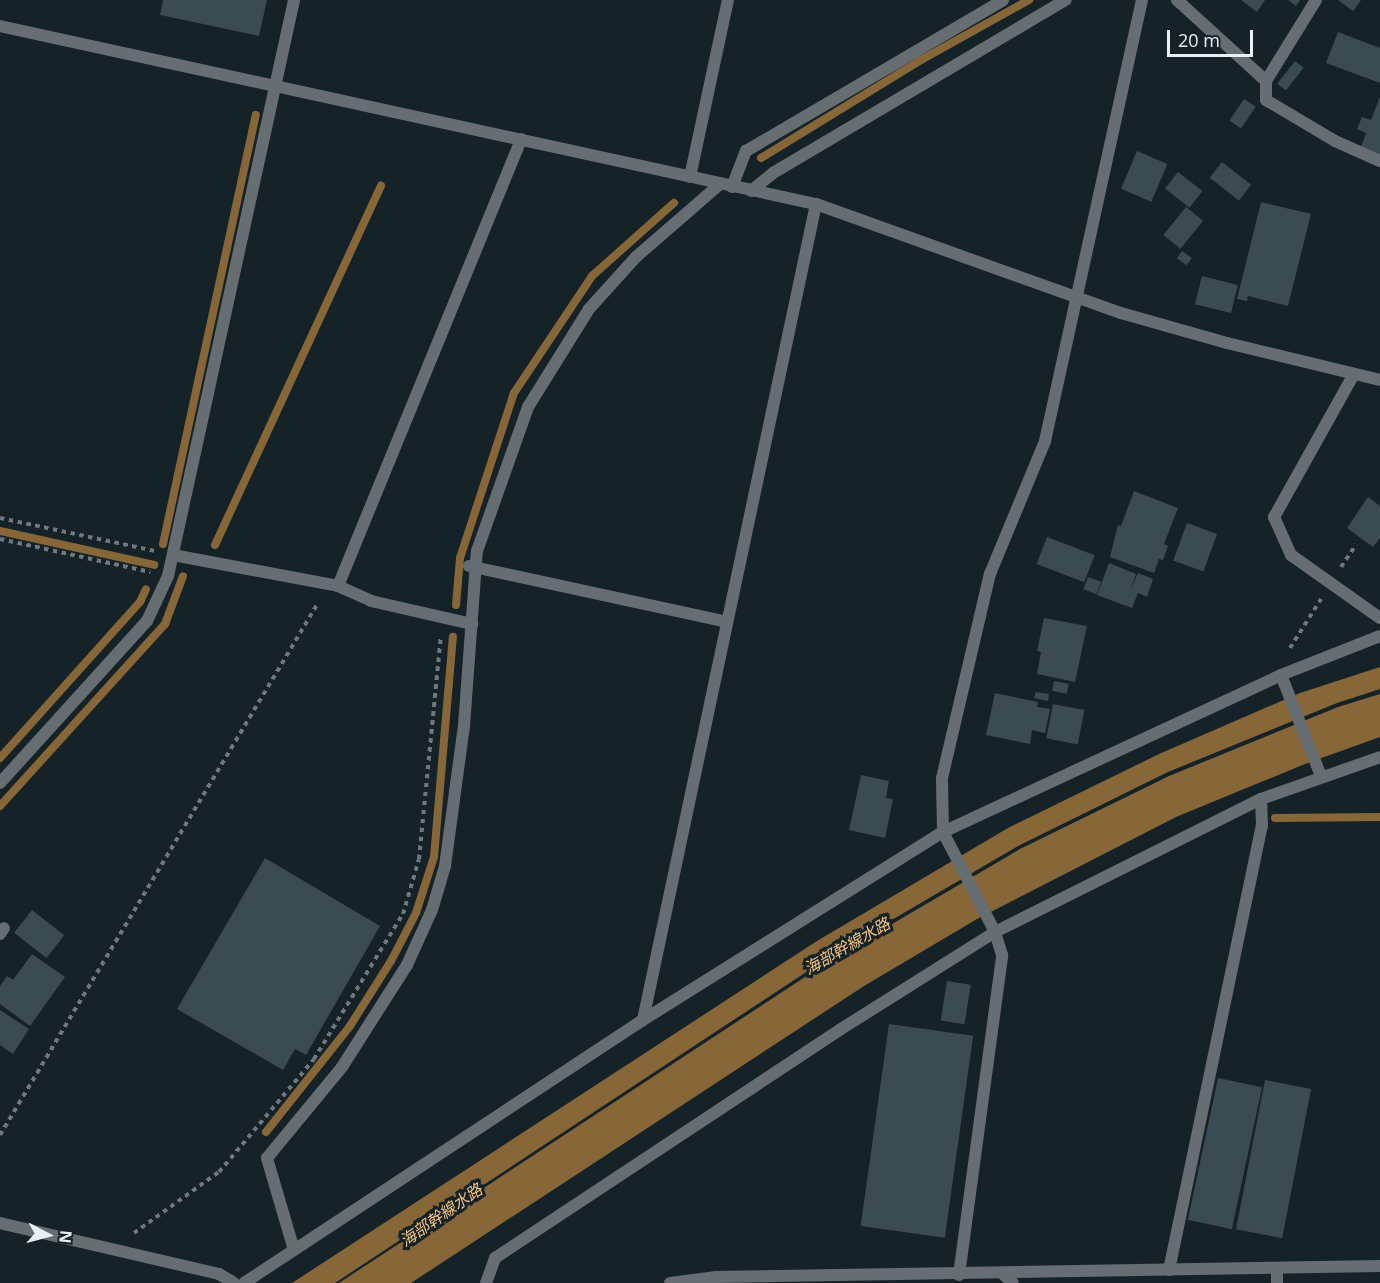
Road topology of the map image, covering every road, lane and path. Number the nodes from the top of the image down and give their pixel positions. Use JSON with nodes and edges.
{"nodes":[{"id":1,"x":294,"y":0,"type":"edge"},
{"id":2,"x":728,"y":0,"type":"edge"},
{"id":3,"x":1003,"y":0,"type":"edge"},
{"id":4,"x":1066,"y":0,"type":"edge"},
{"id":5,"x":1142,"y":0,"type":"edge"},
{"id":6,"x":1177,"y":0,"type":"edge"},
{"id":7,"x":1316,"y":0,"type":"edge"},
{"id":8,"x":0,"y":26,"type":"edge"},
{"id":9,"x":1266,"y":81,"type":"junction"},
{"id":10,"x":275,"y":85,"type":"junction"},
{"id":11,"x":521,"y":139,"type":"junction"},
{"id":12,"x":1380,"y":161,"type":"edge"},
{"id":13,"x":690,"y":177,"type":"junction"},
{"id":14,"x":726,"y":186,"type":"junction"},
{"id":15,"x":751,"y":191,"type":"junction"},
{"id":16,"x":816,"y":204,"type":"junction"},
{"id":17,"x":1078,"y":298,"type":"junction"},
{"id":18,"x":1354,"y":374,"type":"junction"},
{"id":19,"x":1380,"y":380,"type":"edge"},
{"id":20,"x":0,"y":518,"type":"edge"},
{"id":21,"x":0,"y":539,"type":"edge"},
{"id":22,"x":1356,"y":545,"type":"dead end"},
{"id":23,"x":173,"y":555,"type":"junction"},
{"id":24,"x":472,"y":567,"type":"junction"},
{"id":25,"x":168,"y":576,"type":"junction"},
{"id":26,"x":1331,"y":583,"type":"junction"},
{"id":27,"x":334,"y":586,"type":"junction"},
{"id":28,"x":443,"y":618,"type":"junction"},
{"id":29,"x":1380,"y":618,"type":"edge"},
{"id":30,"x":727,"y":622,"type":"junction"},
{"id":31,"x":472,"y":624,"type":"junction"},
{"id":32,"x":1380,"y":636,"type":"edge"},
{"id":33,"x":1282,"y":678,"type":"junction"},
{"id":34,"x":1380,"y":757,"type":"edge"},
{"id":35,"x":1319,"y":770,"type":"junction"},
{"id":36,"x":0,"y":783,"type":"edge"},
{"id":37,"x":1261,"y":799,"type":"junction"},
{"id":38,"x":943,"y":832,"type":"junction"},
{"id":39,"x":995,"y":932,"type":"junction"},
{"id":40,"x":643,"y":1020,"type":"junction"},
{"id":41,"x":0,"y":1135,"type":"edge"},
{"id":42,"x":0,"y":1223,"type":"edge"},
{"id":43,"x":111,"y":1250,"type":"junction"},
{"id":44,"x":294,"y":1250,"type":"junction"},
{"id":45,"x":1380,"y":1266,"type":"edge"},
{"id":46,"x":1277,"y":1268,"type":"junction"},
{"id":47,"x":1169,"y":1270,"type":"junction"},
{"id":48,"x":1003,"y":1274,"type":"junction"},
{"id":49,"x":959,"y":1275,"type":"junction"},
{"id":50,"x":936,"y":1279,"type":"edge"},
{"id":51,"x":717,"y":1280,"type":"edge"},
{"id":52,"x":234,"y":1283,"type":"edge"},
{"id":53,"x":244,"y":1283,"type":"edge"},
{"id":54,"x":486,"y":1283,"type":"edge"},
{"id":55,"x":670,"y":1283,"type":"edge"},
{"id":56,"x":1013,"y":1283,"type":"edge"},
{"id":57,"x":1277,"y":1283,"type":"edge"}],
"edges":[{"from":1,"to":10,"type":"street"},
{"from":2,"to":13,"type":"street"},
{"from":3,"to":14,"type":"street"},
{"from":4,"to":15,"type":"street"},
{"from":5,"to":17,"type":"street"},
{"from":6,"to":9,"type":"street"},
{"from":7,"to":9,"type":"street"},
{"from":8,"to":10,"type":"street"},
{"from":9,"to":12,"type":"street"},
{"from":10,"to":11,"type":"street"},
{"from":10,"to":23,"type":"street"},
{"from":11,"to":13,"type":"street"},
{"from":11,"to":27,"type":"street"},
{"from":13,"to":14,"type":"street"},
{"from":14,"to":15,"type":"street"},
{"from":14,"to":24,"type":"street"},
{"from":15,"to":16,"type":"street"},
{"from":16,"to":17,"type":"street"},
{"from":16,"to":30,"type":"street"},
{"from":17,"to":18,"type":"street"},
{"from":17,"to":38,"type":"street"},
{"from":18,"to":19,"type":"street"},
{"from":18,"to":26,"type":"street"},
{"from":20,"to":23,"type":"path"},
{"from":21,"to":25,"type":"path"},
{"from":22,"to":26,"type":"path"},
{"from":23,"to":25,"type":"street"},
{"from":23,"to":27,"type":"street"},
{"from":24,"to":30,"type":"street"},
{"from":24,"to":31,"type":"street"},
{"from":25,"to":36,"type":"street"},
{"from":26,"to":29,"type":"street"},
{"from":26,"to":33,"type":"path"},
{"from":27,"to":28,"type":"street"},
{"from":27,"to":41,"type":"path"},
{"from":28,"to":31,"type":"street"},
{"from":28,"to":43,"type":"path"},
{"from":30,"to":40,"type":"street"},
{"from":31,"to":44,"type":"street"},
{"from":32,"to":33,"type":"street"},
{"from":33,"to":35,"type":"street"},
{"from":33,"to":38,"type":"street"},
{"from":34,"to":35,"type":"street"},
{"from":35,"to":37,"type":"street"},
{"from":37,"to":39,"type":"street"},
{"from":37,"to":47,"type":"street"},
{"from":38,"to":39,"type":"street"},
{"from":38,"to":40,"type":"street"},
{"from":39,"to":49,"type":"street"},
{"from":39,"to":54,"type":"street"},
{"from":40,"to":44,"type":"street"},
{"from":42,"to":43,"type":"street"},
{"from":43,"to":52,"type":"street"},
{"from":44,"to":53,"type":"street"},
{"from":45,"to":46,"type":"street"},
{"from":46,"to":47,"type":"street"},
{"from":46,"to":57,"type":"street"},
{"from":47,"to":48,"type":"street"},
{"from":48,"to":49,"type":"street"},
{"from":48,"to":56,"type":"street"},
{"from":49,"to":50,"type":"street"},
{"from":50,"to":51,"type":"street"},
{"from":51,"to":55,"type":"street"}]}
